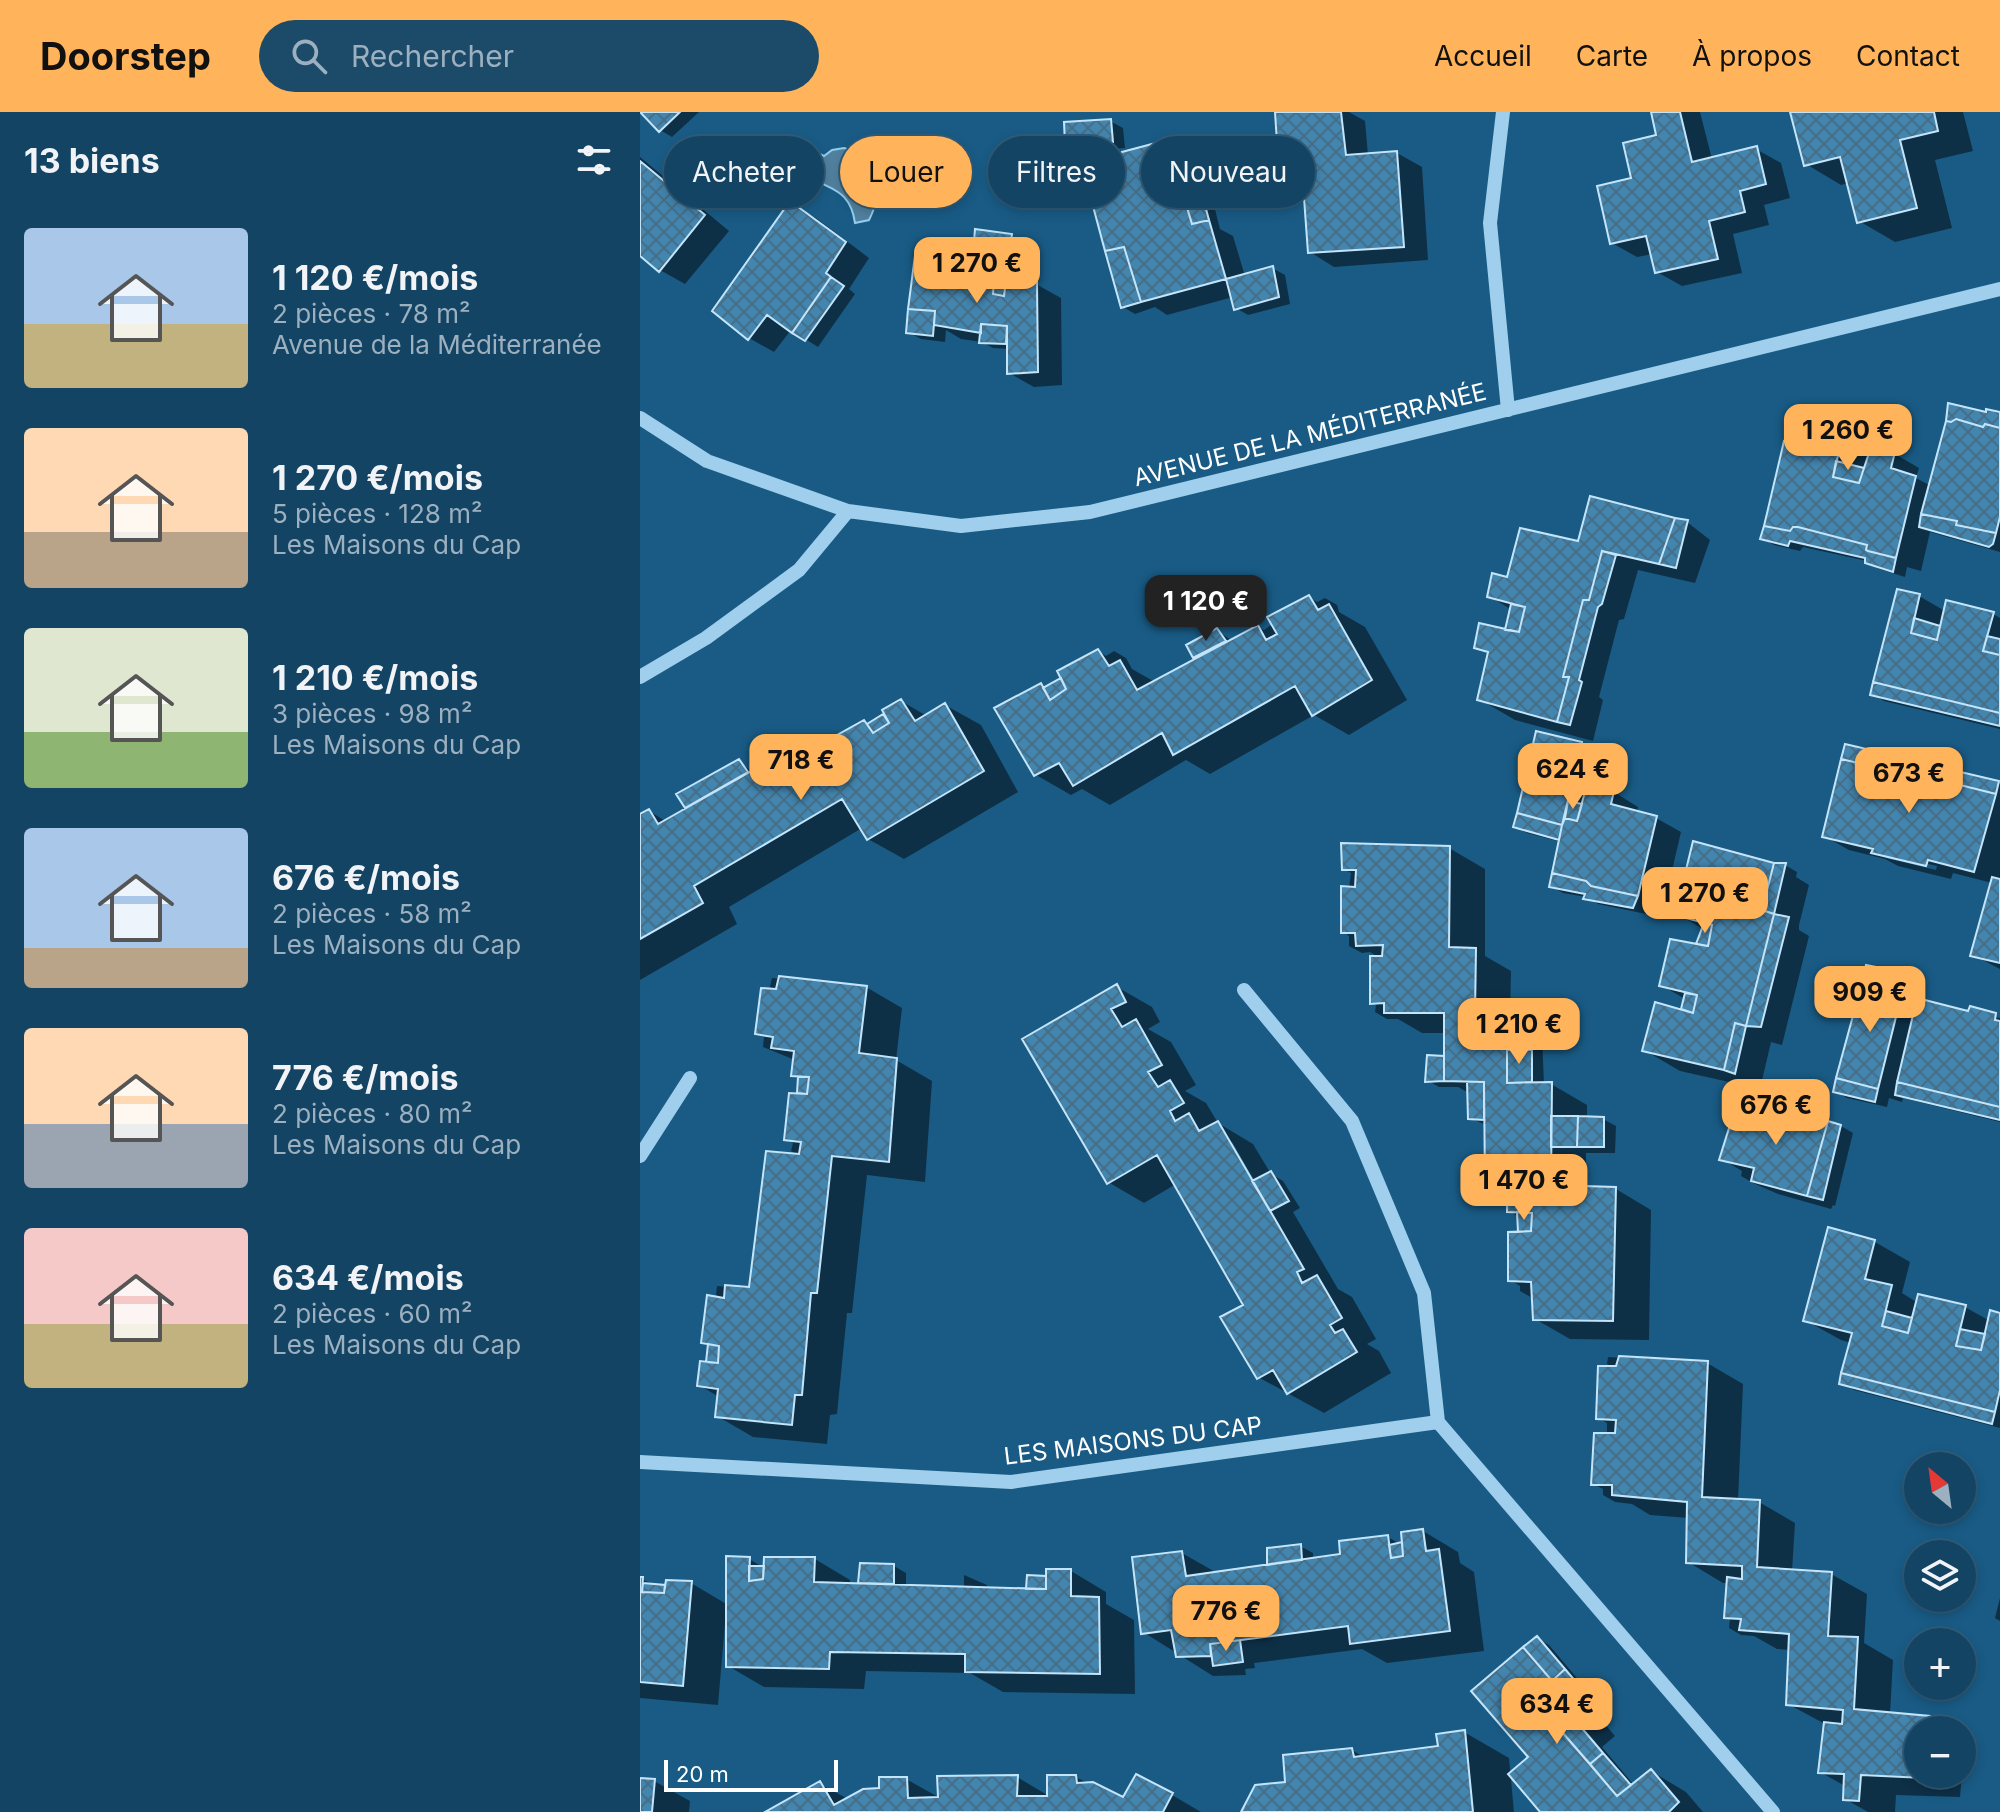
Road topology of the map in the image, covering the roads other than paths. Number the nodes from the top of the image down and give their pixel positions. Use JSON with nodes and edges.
{"nodes":[{"id":1,"x":1503,"y":112,"type":"edge"},
{"id":2,"x":2000,"y":289,"type":"edge"},
{"id":3,"x":1508,"y":410,"type":"junction"},
{"id":4,"x":640,"y":418,"type":"edge"},
{"id":5,"x":848,"y":511,"type":"junction"},
{"id":6,"x":640,"y":677,"type":"edge"},
{"id":7,"x":1244,"y":990,"type":"dead end"},
{"id":8,"x":690,"y":1078,"type":"dead end"},
{"id":9,"x":640,"y":1156,"type":"edge"},
{"id":10,"x":1438,"y":1422,"type":"junction"},
{"id":11,"x":640,"y":1462,"type":"edge"},
{"id":12,"x":1773,"y":1812,"type":"edge"}],
"edges":[{"from":1,"to":3,"type":"street"},
{"from":2,"to":3,"type":"street","name":"AVENUE DE LA MÉDITERRANÉE"},
{"from":3,"to":5,"type":"street","name":"AVENUE DE LA MÉDITERRANÉE"},
{"from":4,"to":5,"type":"street","name":"AVENUE DE LA MÉDITERRANÉE"},
{"from":5,"to":6,"type":"street"},
{"from":7,"to":10,"type":"street"},
{"from":8,"to":9,"type":"street"},
{"from":10,"to":11,"type":"street","name":"LES MAISONS DU CAP"},
{"from":10,"to":12,"type":"street"}]}
